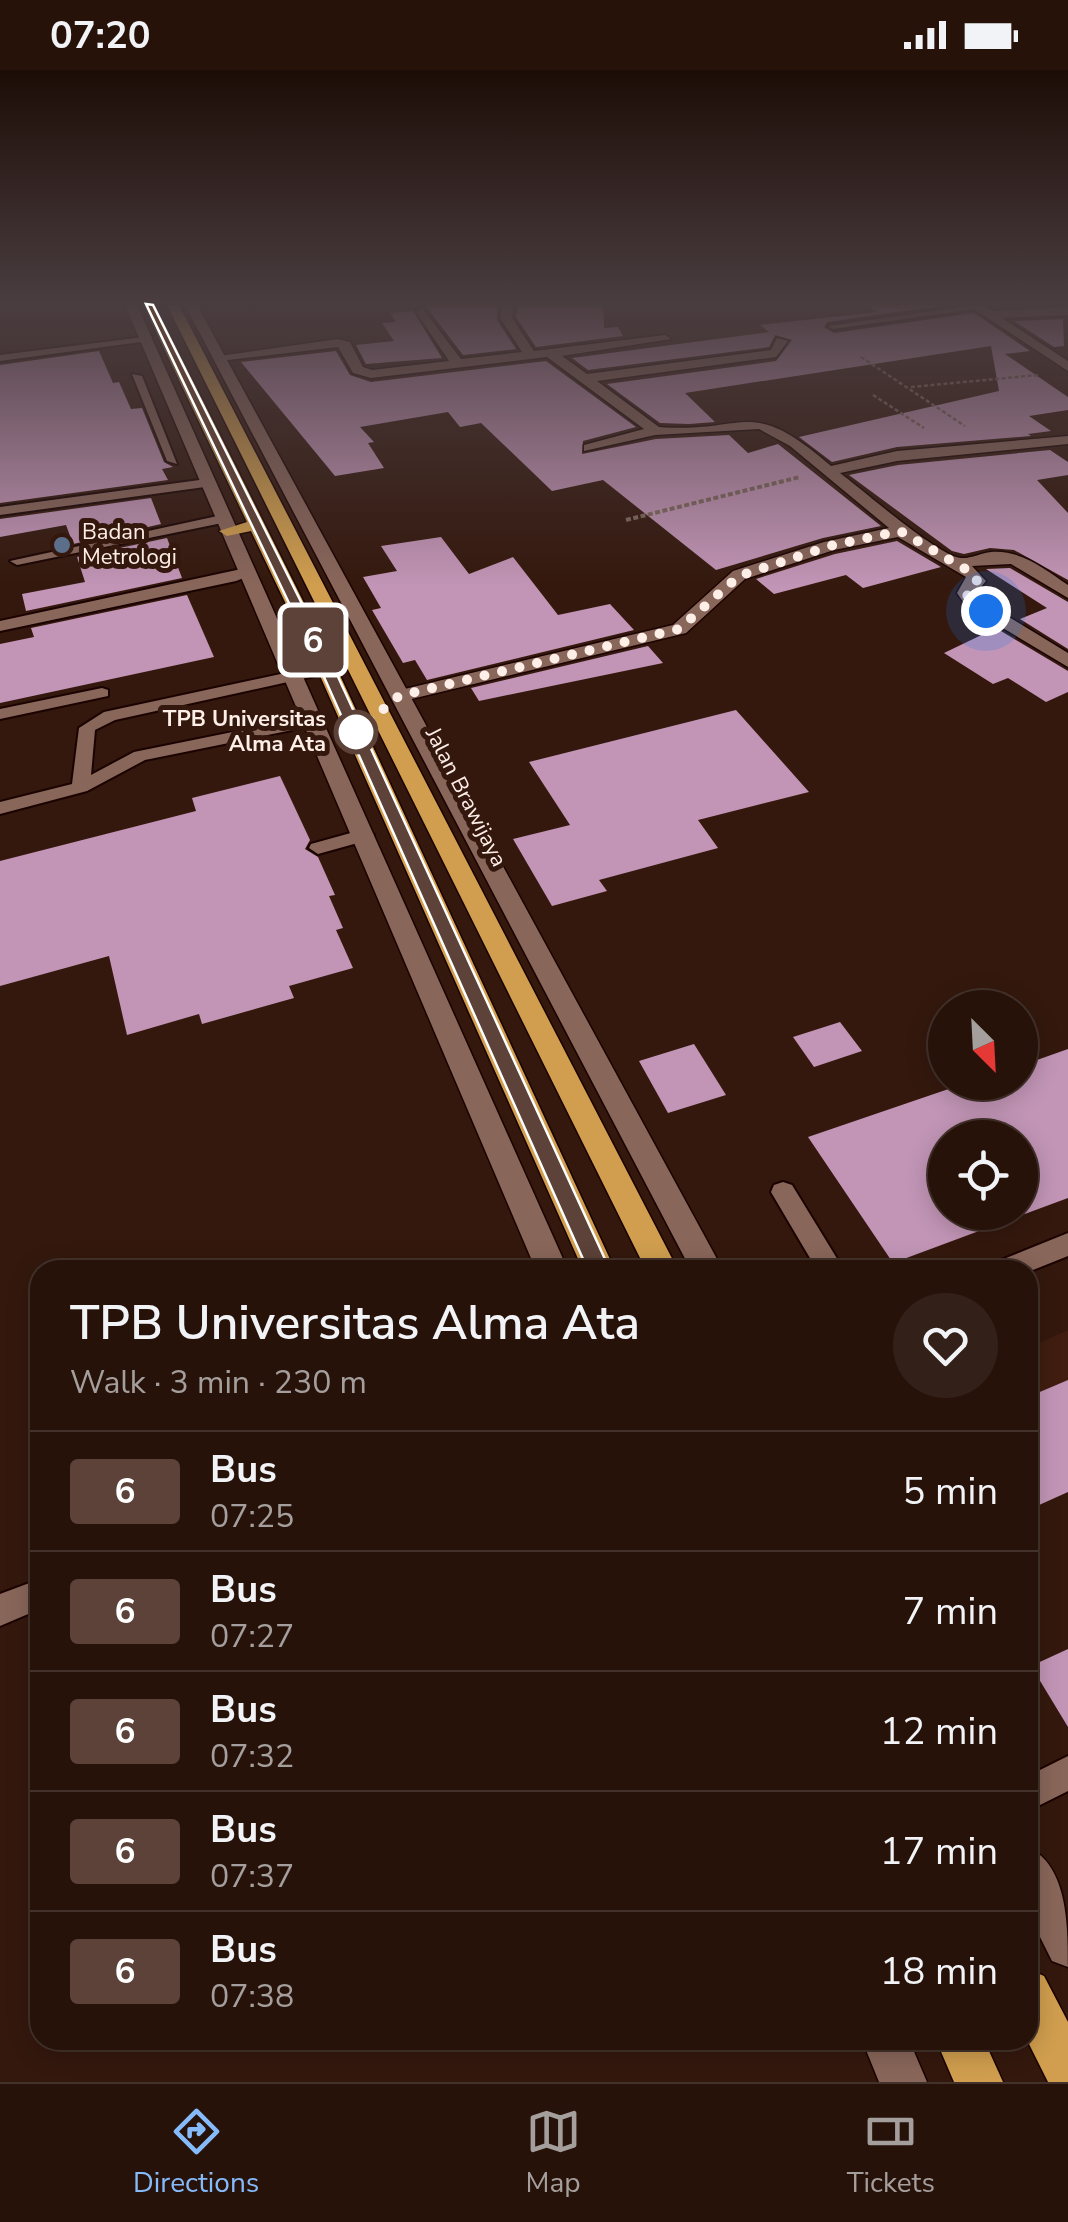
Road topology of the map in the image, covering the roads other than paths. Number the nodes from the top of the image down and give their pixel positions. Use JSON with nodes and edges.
{"nodes":[{"id":1,"x":156,"y":399,"type":"edge"},
{"id":2,"x":163,"y":399,"type":"edge"},
{"id":3,"x":193,"y":399,"type":"edge"},
{"id":4,"x":220,"y":399,"type":"edge"},
{"id":5,"x":241,"y":399,"type":"edge"},
{"id":6,"x":610,"y":399,"type":"edge"},
{"id":7,"x":165,"y":409,"type":"junction"},
{"id":8,"x":655,"y":430,"type":"junction"},
{"id":9,"x":1068,"y":440,"type":"edge"},
{"id":10,"x":589,"y":448,"type":"dead end"},
{"id":11,"x":173,"y":461,"type":"dead end"},
{"id":12,"x":828,"y":471,"type":"junction"},
{"id":13,"x":208,"y":483,"type":"junction"},
{"id":14,"x":0,"y":512,"type":"edge"},
{"id":15,"x":225,"y":525,"type":"junction"},
{"id":16,"x":254,"y":526,"type":"junction"},
{"id":17,"x":900,"y":531,"type":"junction"},
{"id":18,"x":16,"y":561,"type":"dead end"},
{"id":19,"x":958,"y":564,"type":"junction"},
{"id":20,"x":246,"y":572,"type":"junction"},
{"id":21,"x":1068,"y":593,"type":"edge"},
{"id":22,"x":0,"y":626,"type":"edge"},
{"id":23,"x":1068,"y":661,"type":"edge"},
{"id":24,"x":327,"y":668,"type":"junction"},
{"id":25,"x":294,"y":675,"type":"junction"},
{"id":26,"x":102,"y":693,"type":"dead end"},
{"id":27,"x":399,"y":696,"type":"junction"},
{"id":28,"x":0,"y":714,"type":"edge"},
{"id":29,"x":311,"y":721,"type":"junction"},
{"id":30,"x":81,"y":787,"type":"junction"},
{"id":31,"x":0,"y":808,"type":"edge"},
{"id":32,"x":365,"y":835,"type":"junction"},
{"id":33,"x":318,"y":848,"type":"dead end"},
{"id":34,"x":783,"y":1192,"type":"dead end"},
{"id":35,"x":1068,"y":1244,"type":"edge"},
{"id":36,"x":548,"y":1260,"type":"edge"},
{"id":37,"x":593,"y":1260,"type":"edge"},
{"id":38,"x":657,"y":1260,"type":"edge"},
{"id":39,"x":702,"y":1260,"type":"edge"},
{"id":40,"x":826,"y":1260,"type":"edge"},
{"id":41,"x":1030,"y":1260,"type":"edge"},
{"id":42,"x":30,"y":1598,"type":"edge"},
{"id":43,"x":0,"y":1610,"type":"edge"},
{"id":44,"x":1068,"y":1773,"type":"edge"},
{"id":45,"x":1038,"y":1789,"type":"edge"},
{"id":46,"x":1038,"y":1888,"type":"edge"},
{"id":47,"x":1068,"y":1944,"type":"edge"},
{"id":48,"x":1038,"y":2012,"type":"edge"},
{"id":49,"x":889,"y":2050,"type":"edge"},
{"id":50,"x":964,"y":2050,"type":"edge"},
{"id":51,"x":1068,"y":2072,"type":"edge"},
{"id":52,"x":903,"y":2082,"type":"edge"},
{"id":53,"x":979,"y":2082,"type":"edge"}],
"edges":[{"from":1,"to":7,"type":"lane"},
{"from":2,"to":7,"type":"street"},
{"from":3,"to":16,"type":"highway"},
{"from":4,"to":38,"type":"highway","name":"Jalan Brawijaya"},
{"from":5,"to":27,"type":"street"},
{"from":6,"to":8,"type":"street"},
{"from":7,"to":11,"type":"lane"},
{"from":7,"to":13,"type":"street"},
{"from":8,"to":10,"type":"street"},
{"from":8,"to":12,"type":"street"},
{"from":9,"to":12,"type":"street"},
{"from":12,"to":17,"type":"street"},
{"from":13,"to":14,"type":"lane"},
{"from":13,"to":15,"type":"street"},
{"from":15,"to":16,"type":"highway"},
{"from":15,"to":18,"type":"lane"},
{"from":15,"to":20,"type":"street"},
{"from":16,"to":24,"type":"highway"},
{"from":17,"to":19,"type":"street"},
{"from":17,"to":27,"type":"street"},
{"from":19,"to":21,"type":"street"},
{"from":19,"to":23,"type":"street"},
{"from":20,"to":22,"type":"lane"},
{"from":20,"to":25,"type":"street"},
{"from":24,"to":25,"type":"lane"},
{"from":24,"to":37,"type":"highway"},
{"from":25,"to":29,"type":"street"},
{"from":25,"to":30,"type":"lane"},
{"from":26,"to":28,"type":"lane"},
{"from":27,"to":39,"type":"street"},
{"from":29,"to":30,"type":"lane"},
{"from":29,"to":32,"type":"street"},
{"from":30,"to":31,"type":"lane"},
{"from":32,"to":33,"type":"lane"},
{"from":32,"to":36,"type":"street"},
{"from":34,"to":40,"type":"lane"},
{"from":35,"to":41,"type":"lane"},
{"from":42,"to":43,"type":"lane"},
{"from":44,"to":45,"type":"lane"},
{"from":46,"to":47,"type":"street"},
{"from":48,"to":51,"type":"highway"},
{"from":49,"to":52,"type":"street"},
{"from":50,"to":53,"type":"highway"}]}
